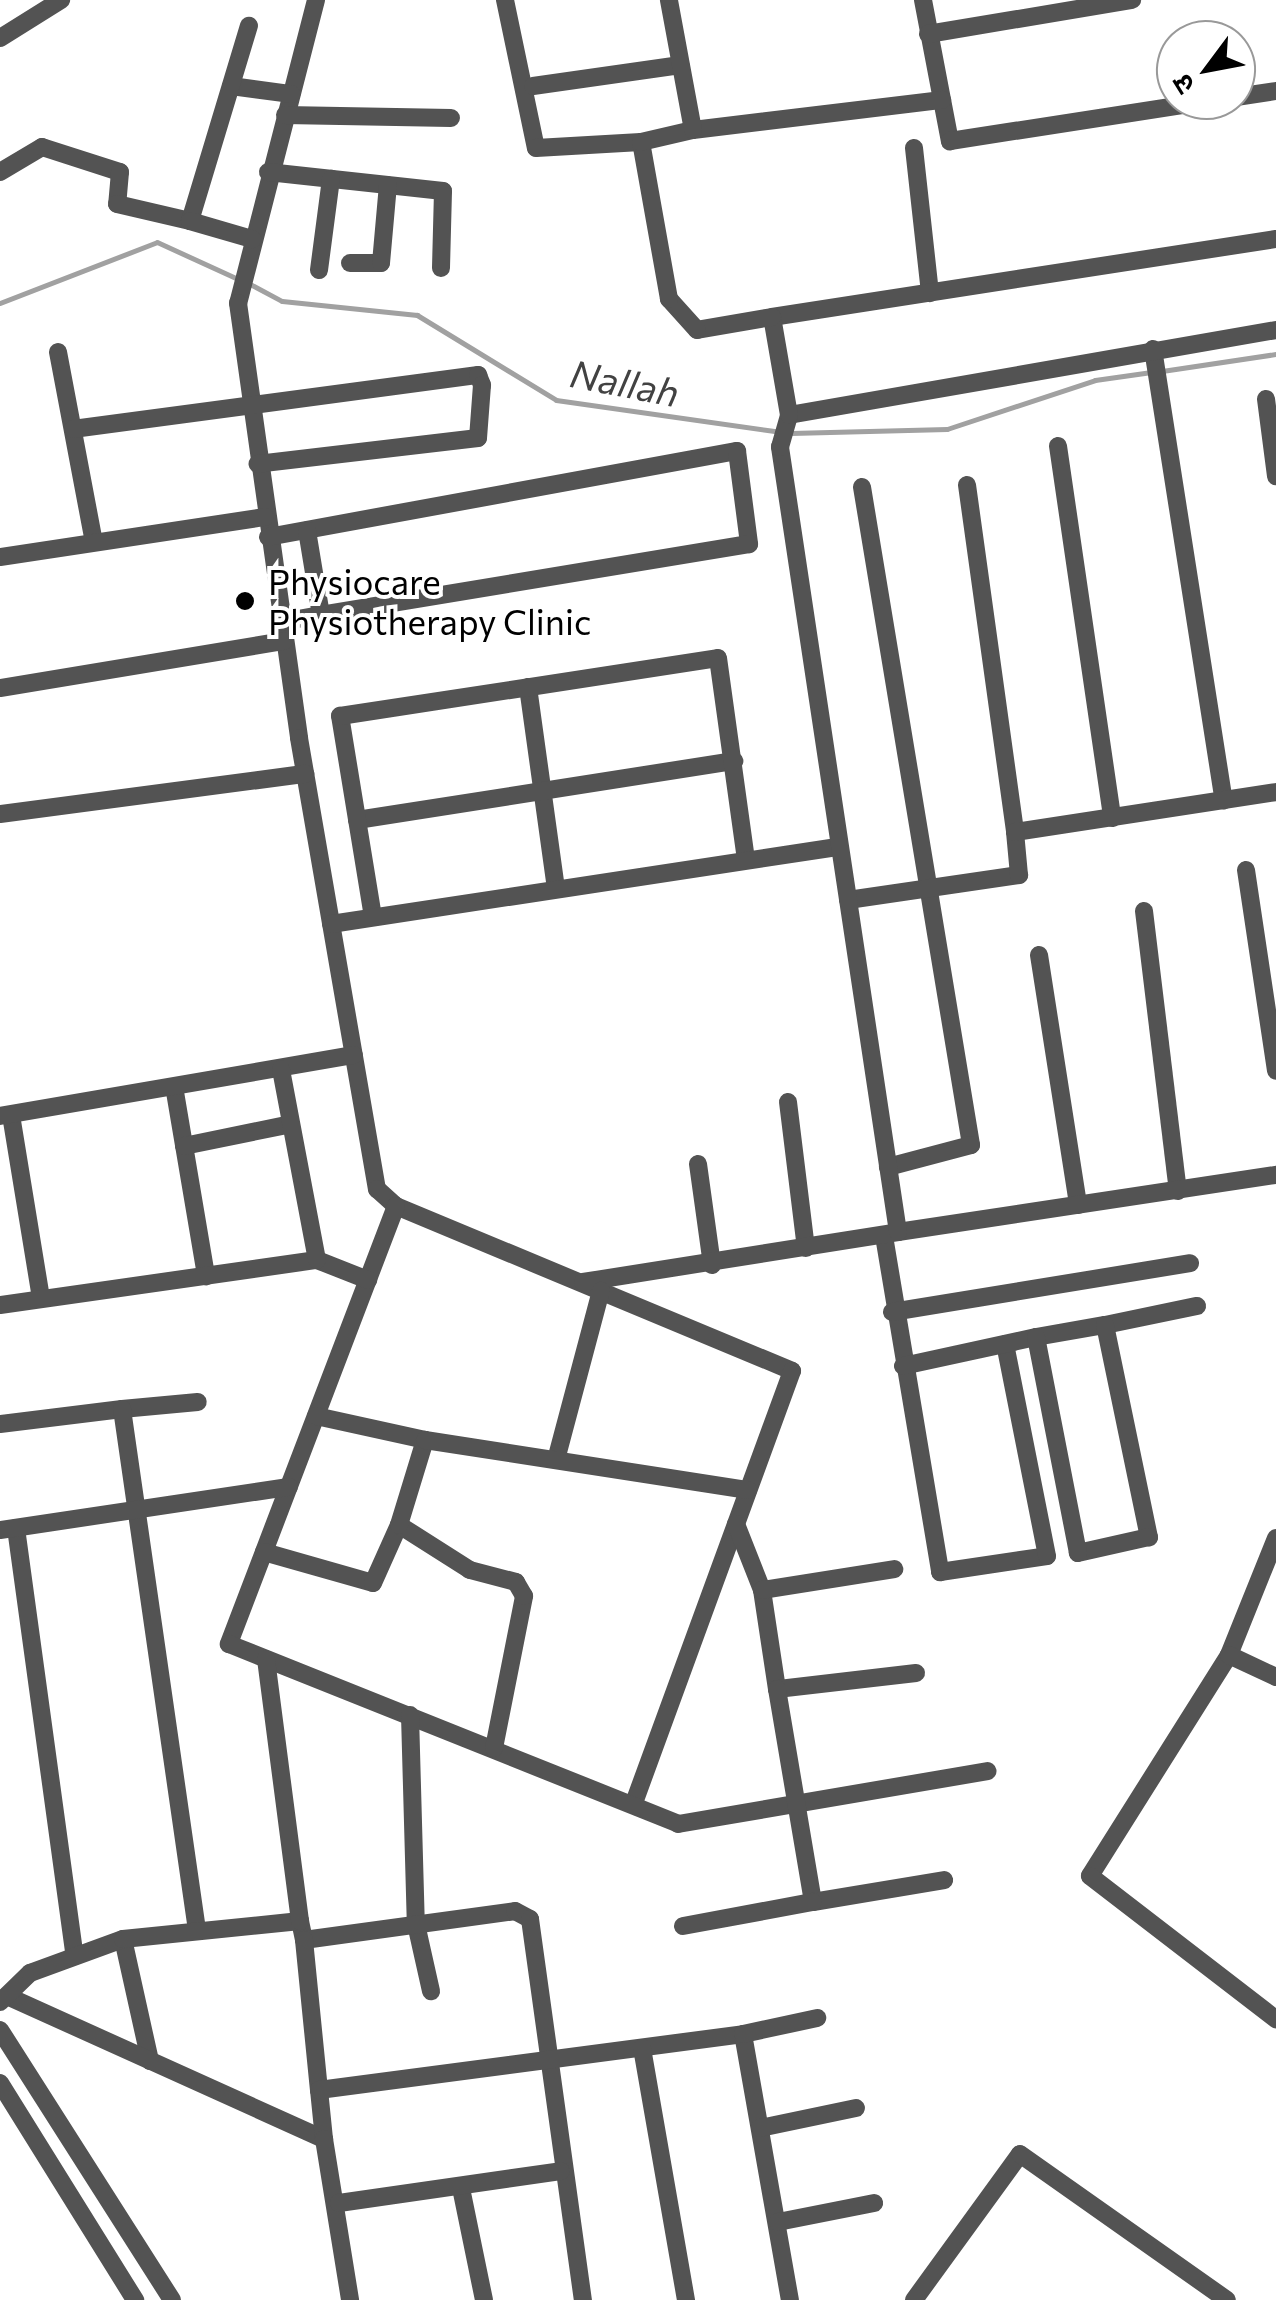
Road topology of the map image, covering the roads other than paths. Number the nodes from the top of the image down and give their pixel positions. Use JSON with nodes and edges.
{"nodes":[{"id":1,"x":61,"y":0,"type":"edge"},
{"id":2,"x":316,"y":0,"type":"edge"},
{"id":3,"x":505,"y":0,"type":"edge"},
{"id":4,"x":669,"y":0,"type":"edge"},
{"id":5,"x":923,"y":0,"type":"edge"},
{"id":6,"x":1132,"y":0,"type":"edge"},
{"id":7,"x":249,"y":26,"type":"dead end"},
{"id":8,"x":928,"y":34,"type":"junction"},
{"id":9,"x":0,"y":38,"type":"edge"},
{"id":10,"x":681,"y":65,"type":"junction"},
{"id":11,"x":231,"y":86,"type":"junction"},
{"id":12,"x":533,"y":86,"type":"dead end"},
{"id":13,"x":290,"y":94,"type":"junction"},
{"id":14,"x":942,"y":100,"type":"junction"},
{"id":15,"x":1156,"y":109,"type":"edge"},
{"id":16,"x":284,"y":115,"type":"junction"},
{"id":17,"x":452,"y":118,"type":"dead end"},
{"id":18,"x":693,"y":130,"type":"junction"},
{"id":19,"x":641,"y":142,"type":"junction"},
{"id":20,"x":914,"y":148,"type":"dead end"},
{"id":21,"x":0,"y":172,"type":"edge"},
{"id":22,"x":268,"y":172,"type":"junction"},
{"id":23,"x":331,"y":179,"type":"junction"},
{"id":24,"x":388,"y":185,"type":"junction"},
{"id":25,"x":190,"y":221,"type":"junction"},
{"id":26,"x":252,"y":239,"type":"junction"},
{"id":27,"x":1276,"y":239,"type":"edge"},
{"id":28,"x":350,"y":264,"type":"dead end"},
{"id":29,"x":441,"y":268,"type":"dead end"},
{"id":30,"x":319,"y":270,"type":"dead end"},
{"id":31,"x":930,"y":292,"type":"junction"},
{"id":32,"x":772,"y":317,"type":"junction"},
{"id":33,"x":1276,"y":330,"type":"edge"},
{"id":34,"x":1152,"y":349,"type":"junction"},
{"id":35,"x":58,"y":352,"type":"dead end"},
{"id":36,"x":1266,"y":400,"type":"dead end"},
{"id":37,"x":249,"y":404,"type":"junction"},
{"id":38,"x":789,"y":416,"type":"junction"},
{"id":39,"x":73,"y":430,"type":"junction"},
{"id":40,"x":1058,"y":446,"type":"dead end"},
{"id":41,"x":258,"y":464,"type":"junction"},
{"id":42,"x":1276,"y":476,"type":"edge"},
{"id":43,"x":967,"y":485,"type":"dead end"},
{"id":44,"x":862,"y":487,"type":"dead end"},
{"id":45,"x":265,"y":516,"type":"junction"},
{"id":46,"x":307,"y":530,"type":"junction"},
{"id":47,"x":268,"y":537,"type":"junction"},
{"id":48,"x":94,"y":542,"type":"junction"},
{"id":49,"x":0,"y":557,"type":"edge"},
{"id":50,"x":321,"y":614,"type":"junction"},
{"id":51,"x":281,"y":622,"type":"junction"},
{"id":52,"x":284,"y":641,"type":"junction"},
{"id":53,"x":528,"y":687,"type":"junction"},
{"id":54,"x":0,"y":688,"type":"edge"},
{"id":55,"x":734,"y":761,"type":"junction"},
{"id":56,"x":305,"y":774,"type":"junction"},
{"id":57,"x":542,"y":791,"type":"junction"},
{"id":58,"x":1276,"y":792,"type":"edge"},
{"id":59,"x":1224,"y":800,"type":"junction"},
{"id":60,"x":0,"y":814,"type":"edge"},
{"id":61,"x":1112,"y":818,"type":"junction"},
{"id":62,"x":357,"y":820,"type":"junction"},
{"id":63,"x":1015,"y":832,"type":"junction"},
{"id":64,"x":837,"y":847,"type":"junction"},
{"id":65,"x":746,"y":858,"type":"junction"},
{"id":66,"x":1246,"y":870,"type":"dead end"},
{"id":67,"x":556,"y":889,"type":"junction"},
{"id":68,"x":922,"y":889,"type":"junction"},
{"id":69,"x":848,"y":900,"type":"junction"},
{"id":70,"x":1144,"y":911,"type":"dead end"},
{"id":71,"x":373,"y":917,"type":"junction"},
{"id":72,"x":331,"y":924,"type":"junction"},
{"id":73,"x":1039,"y":955,"type":"dead end"},
{"id":74,"x":354,"y":1055,"type":"junction"},
{"id":75,"x":281,"y":1069,"type":"junction"},
{"id":76,"x":1276,"y":1071,"type":"edge"},
{"id":77,"x":174,"y":1092,"type":"junction"},
{"id":78,"x":788,"y":1102,"type":"dead end"},
{"id":79,"x":6,"y":1116,"type":"edge"},
{"id":80,"x":291,"y":1124,"type":"junction"},
{"id":81,"x":184,"y":1146,"type":"junction"},
{"id":82,"x":698,"y":1164,"type":"dead end"},
{"id":83,"x":888,"y":1167,"type":"junction"},
{"id":84,"x":1276,"y":1176,"type":"edge"},
{"id":85,"x":1178,"y":1190,"type":"junction"},
{"id":86,"x":1078,"y":1205,"type":"junction"},
{"id":87,"x":396,"y":1206,"type":"junction"},
{"id":88,"x":885,"y":1235,"type":"junction"},
{"id":89,"x":806,"y":1248,"type":"junction"},
{"id":90,"x":317,"y":1260,"type":"junction"},
{"id":91,"x":1190,"y":1263,"type":"dead end"},
{"id":92,"x":712,"y":1265,"type":"junction"},
{"id":93,"x":206,"y":1276,"type":"junction"},
{"id":94,"x":368,"y":1280,"type":"junction"},
{"id":95,"x":581,"y":1282,"type":"junction"},
{"id":96,"x":601,"y":1291,"type":"junction"},
{"id":97,"x":41,"y":1299,"type":"junction"},
{"id":98,"x":0,"y":1305,"type":"edge"},
{"id":99,"x":1197,"y":1306,"type":"dead end"},
{"id":100,"x":892,"y":1312,"type":"junction"},
{"id":101,"x":1105,"y":1324,"type":"junction"},
{"id":102,"x":1036,"y":1337,"type":"junction"},
{"id":103,"x":1005,"y":1344,"type":"junction"},
{"id":104,"x":903,"y":1366,"type":"junction"},
{"id":105,"x":198,"y":1402,"type":"dead end"},
{"id":106,"x":122,"y":1409,"type":"junction"},
{"id":107,"x":316,"y":1416,"type":"junction"},
{"id":108,"x":0,"y":1424,"type":"edge"},
{"id":109,"x":425,"y":1440,"type":"junction"},
{"id":110,"x":557,"y":1456,"type":"junction"},
{"id":111,"x":289,"y":1486,"type":"junction"},
{"id":112,"x":748,"y":1490,"type":"junction"},
{"id":113,"x":136,"y":1506,"type":"junction"},
{"id":114,"x":399,"y":1524,"type":"junction"},
{"id":115,"x":736,"y":1524,"type":"junction"},
{"id":116,"x":8,"y":1529,"type":"edge"},
{"id":117,"x":1276,"y":1538,"type":"edge"},
{"id":118,"x":264,"y":1552,"type":"junction"},
{"id":119,"x":1078,"y":1553,"type":"junction"},
{"id":120,"x":1048,"y":1556,"type":"junction"},
{"id":121,"x":894,"y":1569,"type":"dead end"},
{"id":122,"x":762,"y":1590,"type":"junction"},
{"id":123,"x":1229,"y":1655,"type":"junction"},
{"id":124,"x":266,"y":1659,"type":"junction"},
{"id":125,"x":916,"y":1672,"type":"dead end"},
{"id":126,"x":1276,"y":1677,"type":"edge"},
{"id":127,"x":778,"y":1688,"type":"junction"},
{"id":128,"x":410,"y":1716,"type":"junction"},
{"id":129,"x":494,"y":1748,"type":"junction"},
{"id":130,"x":988,"y":1771,"type":"dead end"},
{"id":131,"x":634,"y":1802,"type":"junction"},
{"id":132,"x":794,"y":1804,"type":"junction"},
{"id":133,"x":944,"y":1880,"type":"dead end"},
{"id":134,"x":814,"y":1902,"type":"junction"},
{"id":135,"x":416,"y":1924,"type":"junction"},
{"id":136,"x":682,"y":1926,"type":"dead end"},
{"id":137,"x":196,"y":1930,"type":"junction"},
{"id":138,"x":302,"y":1930,"type":"junction"},
{"id":139,"x":123,"y":1939,"type":"junction"},
{"id":140,"x":74,"y":1953,"type":"junction"},
{"id":141,"x":430,"y":1990,"type":"dead end"},
{"id":142,"x":4,"y":1999,"type":"edge"},
{"id":143,"x":817,"y":2018,"type":"dead end"},
{"id":144,"x":1276,"y":2019,"type":"edge"},
{"id":145,"x":0,"y":2030,"type":"edge"},
{"id":146,"x":743,"y":2034,"type":"junction"},
{"id":147,"x":642,"y":2048,"type":"junction"},
{"id":148,"x":552,"y":2060,"type":"junction"},
{"id":149,"x":150,"y":2061,"type":"junction"},
{"id":150,"x":0,"y":2083,"type":"edge"},
{"id":151,"x":319,"y":2090,"type":"junction"},
{"id":152,"x":856,"y":2108,"type":"dead end"},
{"id":153,"x":760,"y":2128,"type":"junction"},
{"id":154,"x":324,"y":2139,"type":"junction"},
{"id":155,"x":561,"y":2171,"type":"junction"},
{"id":156,"x":461,"y":2188,"type":"junction"},
{"id":157,"x":338,"y":2203,"type":"junction"},
{"id":158,"x":874,"y":2203,"type":"dead end"},
{"id":159,"x":778,"y":2222,"type":"junction"},
{"id":160,"x":135,"y":2300,"type":"edge"},
{"id":161,"x":172,"y":2300,"type":"edge"},
{"id":162,"x":350,"y":2300,"type":"edge"},
{"id":163,"x":484,"y":2300,"type":"edge"},
{"id":164,"x":583,"y":2300,"type":"edge"},
{"id":165,"x":686,"y":2300,"type":"edge"},
{"id":166,"x":790,"y":2300,"type":"edge"},
{"id":167,"x":914,"y":2300,"type":"edge"},
{"id":168,"x":1226,"y":2300,"type":"edge"}],
"edges":[{"from":1,"to":9,"type":"street"},
{"from":2,"to":13,"type":"street"},
{"from":3,"to":19,"type":"street"},
{"from":4,"to":10,"type":"street"},
{"from":5,"to":8,"type":"street"},
{"from":6,"to":8,"type":"street"},
{"from":7,"to":11,"type":"street"},
{"from":8,"to":14,"type":"street"},
{"from":10,"to":12,"type":"street"},
{"from":10,"to":18,"type":"street"},
{"from":11,"to":13,"type":"street"},
{"from":11,"to":25,"type":"street"},
{"from":13,"to":16,"type":"street"},
{"from":14,"to":15,"type":"street"},
{"from":14,"to":18,"type":"street"},
{"from":16,"to":17,"type":"street"},
{"from":16,"to":22,"type":"street"},
{"from":18,"to":19,"type":"street"},
{"from":19,"to":32,"type":"street"},
{"from":20,"to":31,"type":"street"},
{"from":21,"to":25,"type":"street"},
{"from":22,"to":23,"type":"street"},
{"from":22,"to":26,"type":"street"},
{"from":23,"to":24,"type":"street"},
{"from":23,"to":30,"type":"street"},
{"from":24,"to":28,"type":"street"},
{"from":24,"to":29,"type":"street"},
{"from":25,"to":26,"type":"street"},
{"from":26,"to":37,"type":"street"},
{"from":27,"to":31,"type":"street"},
{"from":31,"to":32,"type":"street"},
{"from":32,"to":38,"type":"street"},
{"from":33,"to":34,"type":"street"},
{"from":34,"to":38,"type":"street"},
{"from":34,"to":59,"type":"street"},
{"from":35,"to":39,"type":"street"},
{"from":36,"to":42,"type":"street"},
{"from":37,"to":39,"type":"street"},
{"from":37,"to":41,"type":"street"},
{"from":37,"to":41,"type":"street"},
{"from":38,"to":64,"type":"street"},
{"from":39,"to":48,"type":"street"},
{"from":40,"to":61,"type":"street"},
{"from":41,"to":45,"type":"street"},
{"from":43,"to":63,"type":"street"},
{"from":44,"to":68,"type":"street"},
{"from":45,"to":47,"type":"street"},
{"from":45,"to":48,"type":"street"},
{"from":46,"to":47,"type":"street"},
{"from":46,"to":50,"type":"street"},
{"from":46,"to":50,"type":"street"},
{"from":47,"to":51,"type":"street"},
{"from":48,"to":49,"type":"street"},
{"from":50,"to":51,"type":"street"},
{"from":51,"to":52,"type":"street"},
{"from":52,"to":54,"type":"street"},
{"from":52,"to":56,"type":"street"},
{"from":53,"to":55,"type":"street"},
{"from":53,"to":57,"type":"street"},
{"from":53,"to":62,"type":"street"},
{"from":55,"to":57,"type":"street"},
{"from":55,"to":65,"type":"street"},
{"from":56,"to":60,"type":"street"},
{"from":56,"to":72,"type":"street"},
{"from":57,"to":62,"type":"street"},
{"from":57,"to":67,"type":"street"},
{"from":58,"to":59,"type":"street"},
{"from":59,"to":61,"type":"street"},
{"from":61,"to":63,"type":"street"},
{"from":62,"to":71,"type":"street"},
{"from":63,"to":68,"type":"street"},
{"from":64,"to":65,"type":"street"},
{"from":64,"to":69,"type":"street"},
{"from":65,"to":67,"type":"street"},
{"from":66,"to":76,"type":"street"},
{"from":67,"to":71,"type":"street"},
{"from":68,"to":69,"type":"street"},
{"from":68,"to":83,"type":"street"},
{"from":69,"to":83,"type":"street"},
{"from":70,"to":85,"type":"street"},
{"from":71,"to":72,"type":"street"},
{"from":72,"to":74,"type":"street"},
{"from":73,"to":86,"type":"street"},
{"from":74,"to":75,"type":"street"},
{"from":74,"to":87,"type":"street"},
{"from":75,"to":77,"type":"street"},
{"from":75,"to":80,"type":"street"},
{"from":77,"to":79,"type":"street"},
{"from":77,"to":81,"type":"street"},
{"from":78,"to":89,"type":"street"},
{"from":79,"to":97,"type":"street"},
{"from":80,"to":81,"type":"street"},
{"from":80,"to":90,"type":"street"},
{"from":81,"to":93,"type":"street"},
{"from":82,"to":92,"type":"street"},
{"from":83,"to":88,"type":"street"},
{"from":84,"to":85,"type":"street"},
{"from":85,"to":86,"type":"street"},
{"from":86,"to":88,"type":"street"},
{"from":87,"to":94,"type":"street"},
{"from":87,"to":95,"type":"street"},
{"from":88,"to":89,"type":"street"},
{"from":88,"to":100,"type":"street"},
{"from":89,"to":92,"type":"street"},
{"from":90,"to":93,"type":"street"},
{"from":90,"to":94,"type":"street"},
{"from":91,"to":100,"type":"street"},
{"from":92,"to":95,"type":"street"},
{"from":93,"to":97,"type":"street"},
{"from":94,"to":107,"type":"street"},
{"from":95,"to":96,"type":"street"},
{"from":96,"to":110,"type":"street"},
{"from":96,"to":112,"type":"street"},
{"from":97,"to":98,"type":"street"},
{"from":99,"to":101,"type":"street"},
{"from":100,"to":104,"type":"street"},
{"from":101,"to":102,"type":"street"},
{"from":101,"to":119,"type":"street"},
{"from":102,"to":103,"type":"street"},
{"from":102,"to":119,"type":"street"},
{"from":103,"to":104,"type":"street"},
{"from":103,"to":120,"type":"street"},
{"from":104,"to":120,"type":"street"},
{"from":105,"to":106,"type":"street"},
{"from":106,"to":108,"type":"street"},
{"from":106,"to":113,"type":"street"},
{"from":107,"to":109,"type":"street"},
{"from":107,"to":111,"type":"street"},
{"from":109,"to":110,"type":"street"},
{"from":109,"to":114,"type":"street"},
{"from":110,"to":112,"type":"street"},
{"from":111,"to":113,"type":"street"},
{"from":111,"to":118,"type":"street"},
{"from":112,"to":115,"type":"street"},
{"from":113,"to":116,"type":"street"},
{"from":113,"to":137,"type":"street"},
{"from":114,"to":118,"type":"street"},
{"from":114,"to":129,"type":"street"},
{"from":115,"to":122,"type":"street"},
{"from":115,"to":131,"type":"street"},
{"from":116,"to":140,"type":"street"},
{"from":117,"to":123,"type":"street"},
{"from":118,"to":124,"type":"street"},
{"from":119,"to":120,"type":"street"},
{"from":121,"to":122,"type":"street"},
{"from":122,"to":127,"type":"street"},
{"from":123,"to":126,"type":"street"},
{"from":123,"to":144,"type":"street"},
{"from":124,"to":128,"type":"street"},
{"from":124,"to":138,"type":"street"},
{"from":125,"to":127,"type":"street"},
{"from":127,"to":132,"type":"street"},
{"from":128,"to":129,"type":"street"},
{"from":128,"to":135,"type":"street"},
{"from":129,"to":131,"type":"street"},
{"from":130,"to":132,"type":"street"},
{"from":131,"to":132,"type":"street"},
{"from":132,"to":134,"type":"street"},
{"from":133,"to":134,"type":"street"},
{"from":134,"to":136,"type":"street"},
{"from":135,"to":138,"type":"street"},
{"from":135,"to":141,"type":"street"},
{"from":135,"to":148,"type":"street"},
{"from":137,"to":138,"type":"street"},
{"from":137,"to":139,"type":"street"},
{"from":138,"to":151,"type":"street"},
{"from":139,"to":140,"type":"street"},
{"from":139,"to":149,"type":"street"},
{"from":140,"to":142,"type":"street"},
{"from":142,"to":149,"type":"street"},
{"from":143,"to":146,"type":"street"},
{"from":145,"to":161,"type":"street"},
{"from":146,"to":147,"type":"street"},
{"from":146,"to":153,"type":"street"},
{"from":147,"to":148,"type":"street"},
{"from":147,"to":165,"type":"street"},
{"from":148,"to":151,"type":"street"},
{"from":148,"to":155,"type":"street"},
{"from":149,"to":154,"type":"street"},
{"from":150,"to":160,"type":"street"},
{"from":151,"to":154,"type":"street"},
{"from":152,"to":153,"type":"street"},
{"from":153,"to":159,"type":"street"},
{"from":154,"to":157,"type":"street"},
{"from":155,"to":156,"type":"street"},
{"from":155,"to":164,"type":"street"},
{"from":156,"to":157,"type":"street"},
{"from":156,"to":163,"type":"street"},
{"from":157,"to":162,"type":"street"},
{"from":158,"to":159,"type":"street"},
{"from":159,"to":166,"type":"street"},
{"from":167,"to":168,"type":"street"}]}
